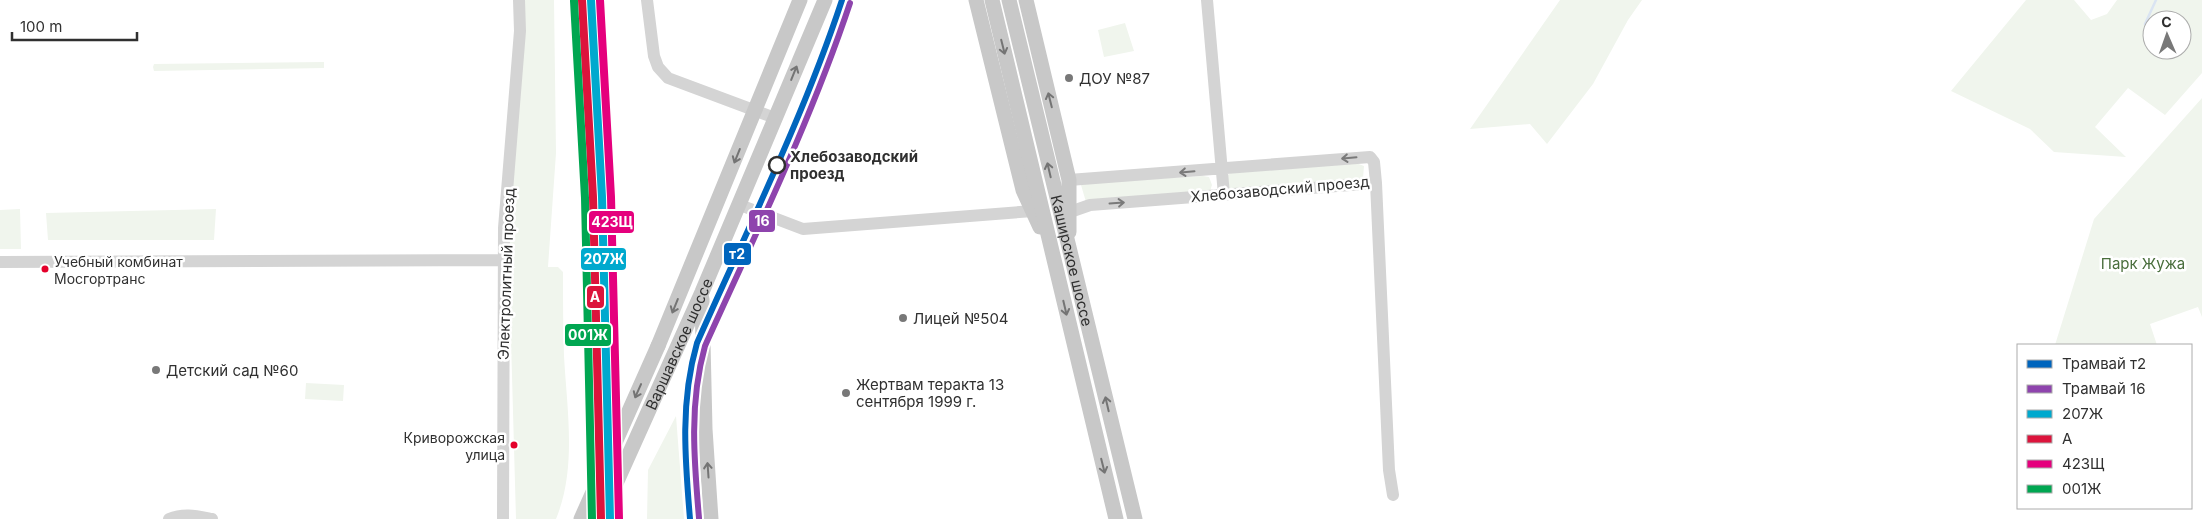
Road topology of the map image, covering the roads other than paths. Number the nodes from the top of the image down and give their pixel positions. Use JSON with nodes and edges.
{"nodes":[{"id":1,"x":519,"y":0,"type":"edge"},
{"id":2,"x":647,"y":0,"type":"edge"},
{"id":3,"x":800,"y":0,"type":"edge"},
{"id":4,"x":824,"y":0,"type":"edge"},
{"id":5,"x":976,"y":0,"type":"edge"},
{"id":6,"x":992,"y":0,"type":"edge"},
{"id":7,"x":1009,"y":0,"type":"edge"},
{"id":8,"x":1026,"y":0,"type":"edge"},
{"id":9,"x":1208,"y":0,"type":"edge"},
{"id":10,"x":756,"y":111,"type":"junction"},
{"id":11,"x":776,"y":118,"type":"junction"},
{"id":12,"x":1221,"y":169,"type":"junction"},
{"id":13,"x":1070,"y":180,"type":"junction"},
{"id":14,"x":1376,"y":183,"type":"junction"},
{"id":15,"x":1224,"y":195,"type":"junction"},
{"id":16,"x":740,"y":205,"type":"junction"},
{"id":17,"x":1033,"y":211,"type":"junction"},
{"id":18,"x":1070,"y":212,"type":"junction"},
{"id":19,"x":1068,"y":251,"type":"junction"},
{"id":20,"x":504,"y":260,"type":"junction"},
{"id":21,"x":1054,"y":261,"type":"junction"},
{"id":22,"x":0,"y":262,"type":"edge"},
{"id":23,"x":702,"y":292,"type":"junction"},
{"id":24,"x":1393,"y":496,"type":"dead end"},
{"id":25,"x":168,"y":519,"type":"edge"},
{"id":26,"x":212,"y":519,"type":"edge"},
{"id":27,"x":503,"y":519,"type":"edge"},
{"id":28,"x":581,"y":519,"type":"edge"},
{"id":29,"x":600,"y":519,"type":"edge"},
{"id":30,"x":711,"y":519,"type":"edge"},
{"id":31,"x":1116,"y":519,"type":"edge"},
{"id":32,"x":1135,"y":519,"type":"edge"}],
"edges":[{"from":1,"to":20,"type":"street","name":"Электролитный проезд"},
{"from":2,"to":10,"type":"street"},
{"from":3,"to":10,"type":"main road","name":"Варшавское шоссе"},
{"from":11,"to":4,"type":"main road","name":"Варшавское шоссе","one_way":true},
{"from":5,"to":17,"type":"main road"},
{"from":6,"to":21,"type":"main road","name":"Каширское шоссе","one_way":true},
{"from":19,"to":7,"type":"main road","name":"Каширское шоссе","one_way":true},
{"from":13,"to":8,"type":"main road","one_way":true},
{"from":9,"to":12,"type":"street"},
{"from":10,"to":11,"type":"street"},
{"from":10,"to":28,"type":"main road","name":"Варшавское шоссе","one_way":true,"bridge":true},
{"from":11,"to":16,"type":"main road","name":"Варшавское шоссе"},
{"from":12,"to":13,"type":"street","name":"Хлебозаводский проезд","one_way":true},
{"from":14,"to":12,"type":"street","name":"Хлебозаводский проезд","one_way":true},
{"from":12,"to":15,"type":"street"},
{"from":13,"to":18,"type":"main road"},
{"from":14,"to":15,"type":"street","name":"Хлебозаводский проезд"},
{"from":14,"to":24,"type":"street"},
{"from":18,"to":15,"type":"street","name":"Хлебозаводский проезд","one_way":true},
{"from":16,"to":17,"type":"street"},
{"from":16,"to":23,"type":"main road","name":"Варшавское шоссе"},
{"from":17,"to":21,"type":"main road"},
{"from":18,"to":19,"type":"main road"},
{"from":32,"to":19,"type":"main road","name":"Каширское шоссе","one_way":true},
{"from":20,"to":22,"type":"street"},
{"from":20,"to":27,"type":"street","name":"Электролитный проезд"},
{"from":21,"to":31,"type":"main road","name":"Каширское шоссе","one_way":true},
{"from":23,"to":29,"type":"main road","name":"Варшавское шоссе"},
{"from":30,"to":23,"type":"main road","one_way":true},
{"from":25,"to":26,"type":"street"}]}
